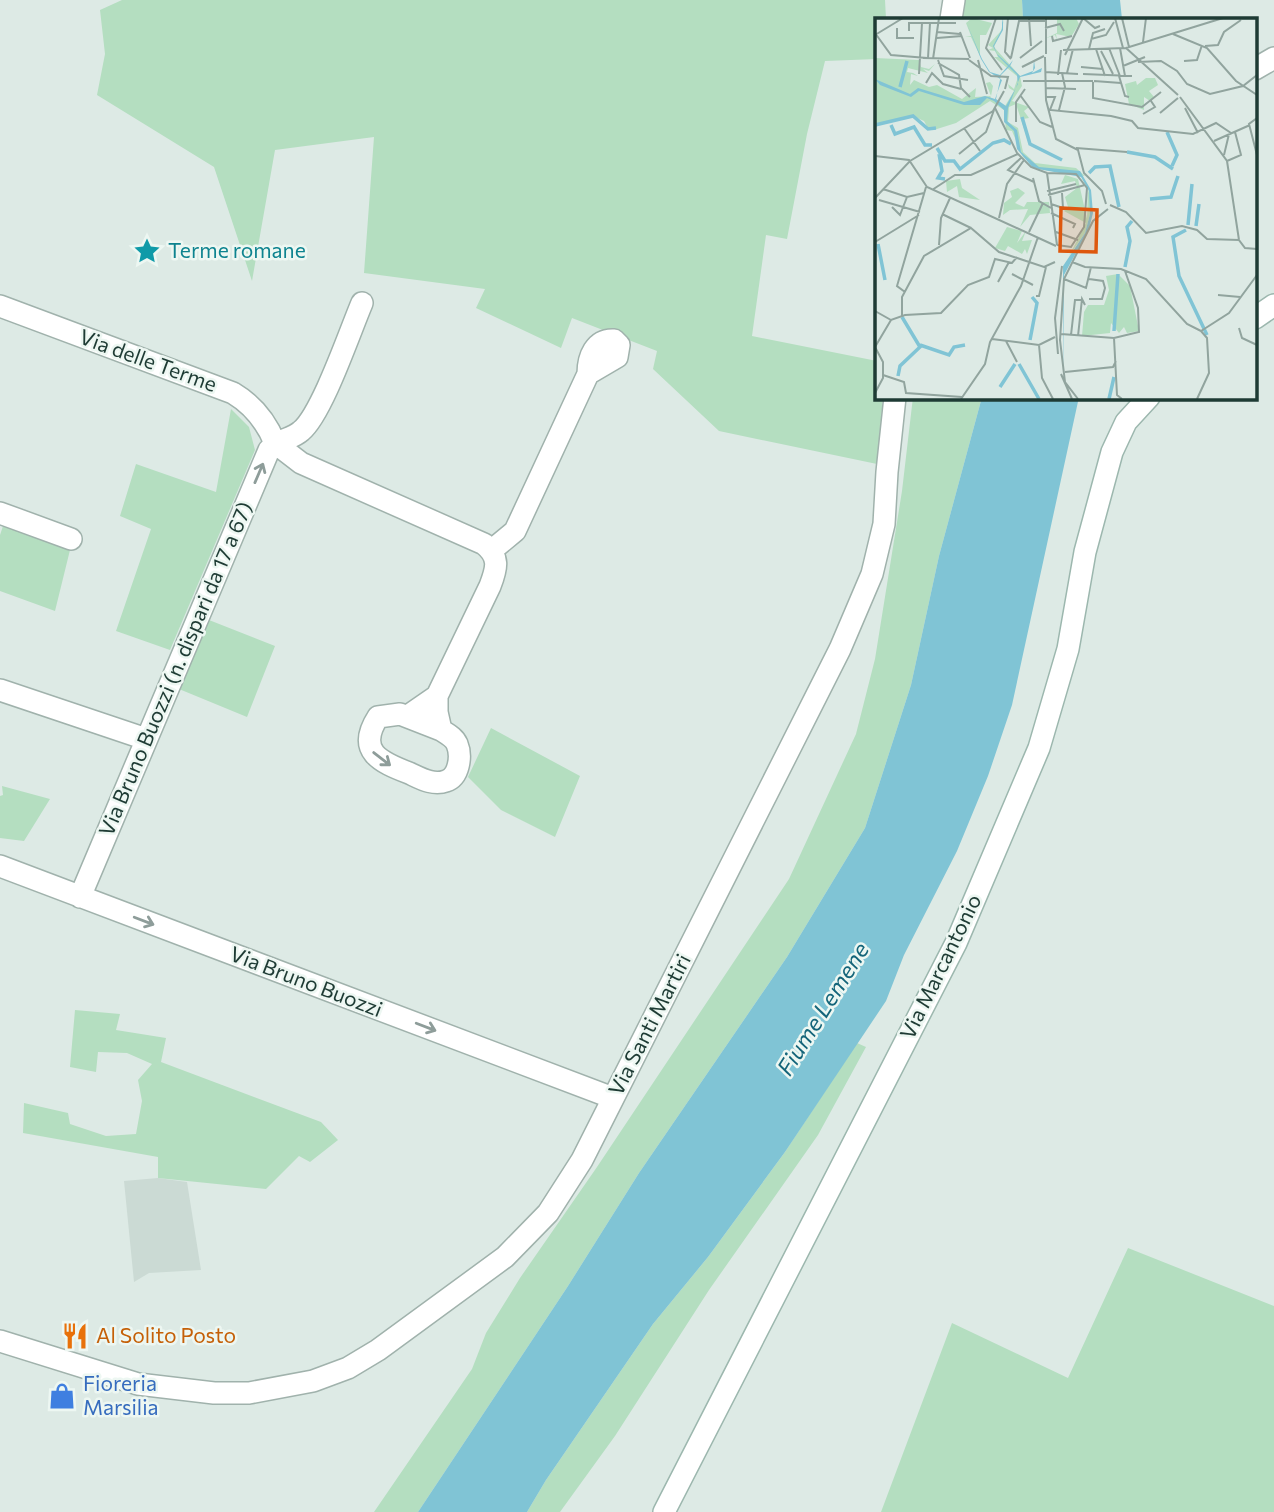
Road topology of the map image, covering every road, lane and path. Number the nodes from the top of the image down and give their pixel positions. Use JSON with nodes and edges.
{"nodes":[{"id":1,"x":954,"y":0,"type":"edge"},
{"id":2,"x":951,"y":18,"type":"edge"},
{"id":3,"x":1274,"y":58,"type":"edge"},
{"id":4,"x":1256,"y":68,"type":"edge"},
{"id":5,"x":362,"y":303,"type":"dead end"},
{"id":6,"x":1274,"y":305,"type":"edge"},
{"id":7,"x":0,"y":306,"type":"edge"},
{"id":8,"x":1256,"y":317,"type":"edge"},
{"id":9,"x":587,"y":374,"type":"dead end"},
{"id":10,"x":895,"y":399,"type":"edge"},
{"id":11,"x":1147,"y":399,"type":"edge"},
{"id":12,"x":275,"y":443,"type":"junction"},
{"id":13,"x":0,"y":513,"type":"edge"},
{"id":14,"x":71,"y":539,"type":"dead end"},
{"id":15,"x":492,"y":550,"type":"junction"},
{"id":16,"x":0,"y":690,"type":"edge"},
{"id":17,"x":437,"y":696,"type":"junction"},
{"id":18,"x":408,"y":716,"type":"junction"},
{"id":19,"x":441,"y":730,"type":"junction"},
{"id":20,"x":146,"y":739,"type":"junction"},
{"id":21,"x":0,"y":866,"type":"edge"},
{"id":22,"x":80,"y":897,"type":"junction"},
{"id":23,"x":613,"y":1098,"type":"junction"},
{"id":24,"x":0,"y":1340,"type":"edge"},
{"id":25,"x":664,"y":1512,"type":"edge"}],
"edges":[{"from":1,"to":2,"type":"street"},
{"from":3,"to":4,"type":"street"},
{"from":5,"to":12,"type":"street"},
{"from":6,"to":8,"type":"street"},
{"from":7,"to":12,"type":"street","name":"Via delle Terme"},
{"from":9,"to":15,"type":"street"},
{"from":10,"to":23,"type":"street","name":"Via Santi Martiri"},
{"from":11,"to":25,"type":"street","name":"Via Marcantonio"},
{"from":12,"to":15,"type":"street"},
{"from":20,"to":12,"type":"street","name":"Via Bruno Buozzi (n. dispari da 17 a 67)","one_way":true},
{"from":13,"to":14,"type":"street"},
{"from":15,"to":17,"type":"street"},
{"from":16,"to":20,"type":"street"},
{"from":17,"to":18,"type":"street"},
{"from":17,"to":19,"type":"street"},
{"from":18,"to":19,"type":"street"},
{"from":18,"to":19,"type":"street","one_way":true},
{"from":20,"to":22,"type":"street","name":"Via Bruno Buozzi (n. dispari da 17 a 67)"},
{"from":21,"to":22,"type":"street","name":"Via Bruno Buozzi"},
{"from":22,"to":23,"type":"street","name":"Via Bruno Buozzi","one_way":true},
{"from":23,"to":24,"type":"street","name":"Via Santi Martiri"}]}
